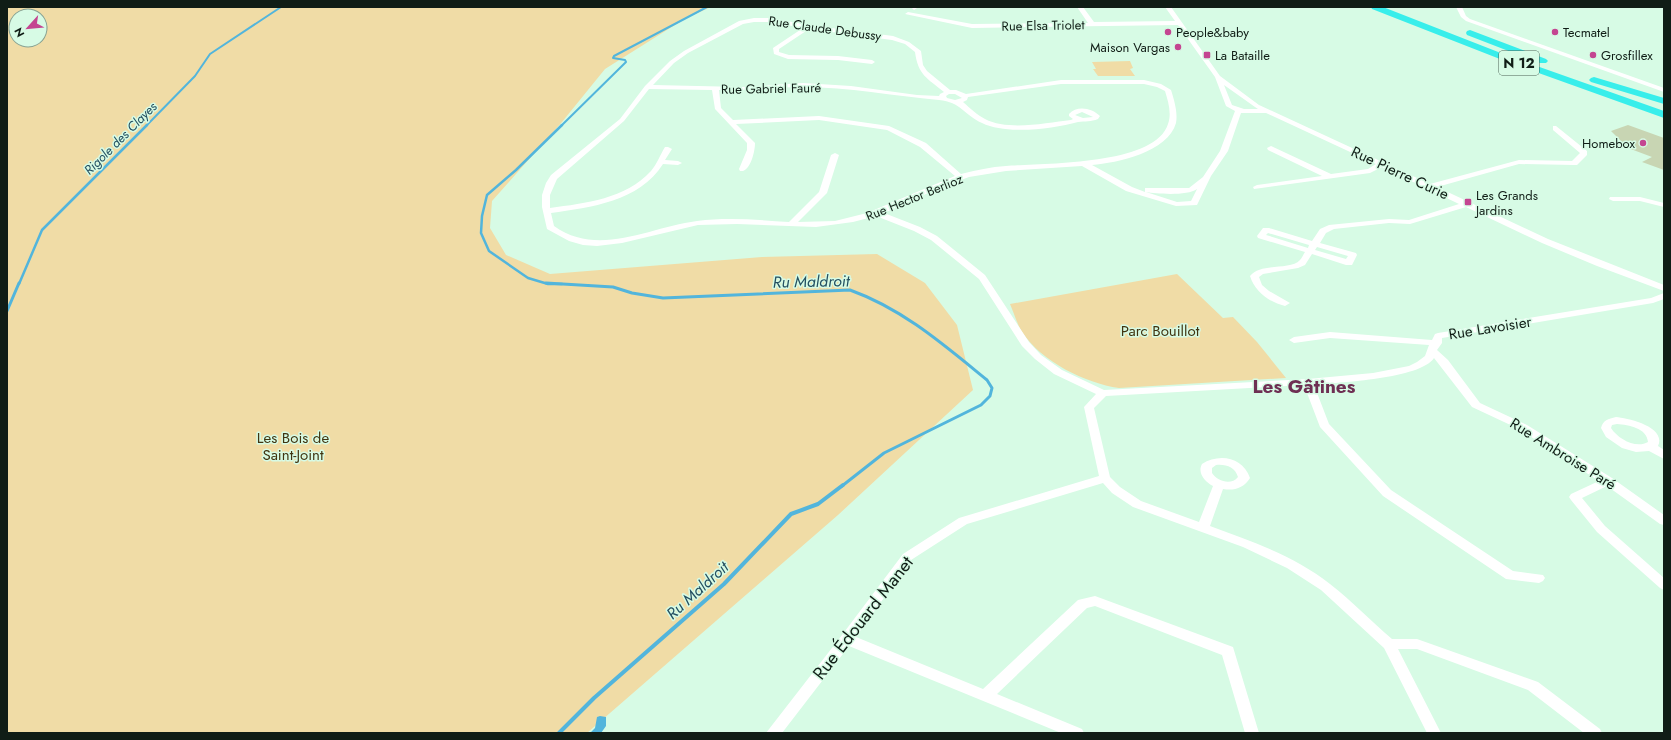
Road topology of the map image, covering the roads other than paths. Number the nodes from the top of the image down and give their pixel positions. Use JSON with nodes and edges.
{"nodes":[{"id":1,"x":1080,"y":7,"type":"edge"},
{"id":2,"x":1168,"y":7,"type":"edge"},
{"id":3,"x":1375,"y":7,"type":"edge"},
{"id":4,"x":1459,"y":7,"type":"edge"},
{"id":5,"x":908,"y":14,"type":"dead end"},
{"id":6,"x":1179,"y":23,"type":"junction"},
{"id":7,"x":1093,"y":25,"type":"junction"},
{"id":8,"x":808,"y":27,"type":"junction"},
{"id":9,"x":1464,"y":31,"type":"dead end"},
{"id":10,"x":842,"y":53,"type":"dead end"},
{"id":11,"x":838,"y":58,"type":"junction"},
{"id":12,"x":872,"y":62,"type":"dead end"},
{"id":13,"x":1551,"y":64,"type":"dead end"},
{"id":14,"x":1580,"y":75,"type":"dead end"},
{"id":15,"x":1218,"y":77,"type":"junction"},
{"id":16,"x":1594,"y":80,"type":"junction"},
{"id":17,"x":647,"y":87,"type":"junction"},
{"id":18,"x":715,"y":89,"type":"junction"},
{"id":19,"x":1664,"y":90,"type":"edge"},
{"id":20,"x":948,"y":92,"type":"junction"},
{"id":21,"x":965,"y":96,"type":"junction"},
{"id":22,"x":942,"y":98,"type":"junction"},
{"id":23,"x":959,"y":102,"type":"junction"},
{"id":24,"x":1664,"y":102,"type":"edge"},
{"id":25,"x":1228,"y":103,"type":"junction"},
{"id":26,"x":1664,"y":105,"type":"edge"},
{"id":27,"x":1254,"y":106,"type":"junction"},
{"id":28,"x":1243,"y":110,"type":"junction"},
{"id":29,"x":1664,"y":115,"type":"edge"},
{"id":30,"x":1078,"y":120,"type":"dead end"},
{"id":31,"x":733,"y":122,"type":"junction"},
{"id":32,"x":1233,"y":123,"type":"junction"},
{"id":33,"x":1556,"y":128,"type":"dead end"},
{"id":34,"x":1271,"y":148,"type":"dead end"},
{"id":35,"x":668,"y":149,"type":"dead end"},
{"id":36,"x":835,"y":155,"type":"dead end"},
{"id":37,"x":660,"y":162,"type":"junction"},
{"id":38,"x":1099,"y":162,"type":"junction"},
{"id":39,"x":678,"y":163,"type":"dead end"},
{"id":40,"x":1084,"y":164,"type":"junction"},
{"id":41,"x":1382,"y":164,"type":"junction"},
{"id":42,"x":743,"y":169,"type":"dead end"},
{"id":43,"x":1329,"y":176,"type":"junction"},
{"id":44,"x":960,"y":177,"type":"junction"},
{"id":45,"x":1106,"y":177,"type":"junction"},
{"id":46,"x":1206,"y":178,"type":"junction"},
{"id":47,"x":1119,"y":184,"type":"junction"},
{"id":48,"x":1257,"y":187,"type":"dead end"},
{"id":49,"x":1430,"y":187,"type":"junction"},
{"id":50,"x":1613,"y":199,"type":"dead end"},
{"id":51,"x":1466,"y":204,"type":"junction"},
{"id":52,"x":1664,"y":205,"type":"edge"},
{"id":53,"x":547,"y":211,"type":"junction"},
{"id":54,"x":877,"y":213,"type":"junction"},
{"id":55,"x":792,"y":223,"type":"junction"},
{"id":56,"x":1312,"y":247,"type":"junction"},
{"id":57,"x":1664,"y":288,"type":"edge"},
{"id":58,"x":1664,"y":296,"type":"edge"},
{"id":59,"x":1285,"y":303,"type":"dead end"},
{"id":60,"x":1294,"y":340,"type":"dead end"},
{"id":61,"x":1435,"y":347,"type":"junction"},
{"id":62,"x":1308,"y":382,"type":"junction"},
{"id":63,"x":1103,"y":393,"type":"junction"},
{"id":64,"x":1651,"y":446,"type":"dead end"},
{"id":65,"x":1664,"y":455,"type":"edge"},
{"id":66,"x":1105,"y":478,"type":"junction"},
{"id":67,"x":1608,"y":481,"type":"junction"},
{"id":68,"x":1219,"y":484,"type":"dead end"},
{"id":69,"x":1664,"y":521,"type":"edge"},
{"id":70,"x":1203,"y":528,"type":"junction"},
{"id":71,"x":1539,"y":578,"type":"dead end"},
{"id":72,"x":1664,"y":585,"type":"edge"},
{"id":73,"x":847,"y":639,"type":"junction"},
{"id":74,"x":1389,"y":644,"type":"junction"},
{"id":75,"x":986,"y":695,"type":"junction"},
{"id":76,"x":773,"y":733,"type":"edge"},
{"id":77,"x":1076,"y":733,"type":"edge"},
{"id":78,"x":1252,"y":733,"type":"edge"},
{"id":79,"x":1434,"y":733,"type":"edge"},
{"id":80,"x":1595,"y":733,"type":"edge"}],
"edges":[{"from":1,"to":7,"type":"street"},
{"from":2,"to":6,"type":"street","name":"Rue Pierre Curie"},
{"from":3,"to":29,"type":"highway","number":"N 12"},
{"from":4,"to":19,"type":"street"},
{"from":5,"to":7,"type":"street","name":"Rue Elsa Triolet"},
{"from":6,"to":7,"type":"street","name":"Rue Elsa Triolet"},
{"from":6,"to":15,"type":"street","name":"Rue Pierre Curie"},
{"from":8,"to":11,"type":"street"},
{"from":8,"to":17,"type":"street","name":"Rue Claude Debussy"},
{"from":8,"to":20,"type":"street","name":"Rue Claude Debussy"},
{"from":9,"to":13,"type":"highway","number":"N 12"},
{"from":10,"to":11,"type":"street"},
{"from":11,"to":12,"type":"street"},
{"from":14,"to":16,"type":"highway"},
{"from":15,"to":25,"type":"street","name":"Rue Pierre Curie"},
{"from":15,"to":27,"type":"street","name":"Rue Pierre Curie"},
{"from":16,"to":24,"type":"highway"},
{"from":16,"to":26,"type":"highway"},
{"from":17,"to":18,"type":"street","name":"Rue Gabriel Fauré"},
{"from":17,"to":53,"type":"street","name":"Rue Claude Debussy"},
{"from":18,"to":22,"type":"street","name":"Rue Gabriel Fauré"},
{"from":18,"to":31,"type":"street"},
{"from":20,"to":21,"type":"street"},
{"from":20,"to":22,"type":"street"},
{"from":21,"to":23,"type":"street"},
{"from":21,"to":38,"type":"street","name":"Rue Hector Berlioz"},
{"from":22,"to":23,"type":"street","name":"Rue Gabriel Fauré"},
{"from":23,"to":30,"type":"street"},
{"from":25,"to":27,"type":"street","name":"Rue Pierre Curie"},
{"from":25,"to":28,"type":"street","name":"Rue Pierre Curie"},
{"from":25,"to":32,"type":"street"},
{"from":27,"to":28,"type":"street","name":"Rue Pierre Curie"},
{"from":27,"to":41,"type":"street","name":"Rue Pierre Curie"},
{"from":28,"to":32,"type":"street"},
{"from":31,"to":42,"type":"street"},
{"from":31,"to":44,"type":"street"},
{"from":32,"to":46,"type":"street"},
{"from":33,"to":49,"type":"street"},
{"from":34,"to":43,"type":"street"},
{"from":35,"to":37,"type":"street"},
{"from":36,"to":55,"type":"street"},
{"from":37,"to":39,"type":"street"},
{"from":37,"to":53,"type":"street"},
{"from":38,"to":40,"type":"street","name":"Rue Hector Berlioz"},
{"from":38,"to":45,"type":"street"},
{"from":40,"to":44,"type":"street","name":"Rue Hector Berlioz"},
{"from":40,"to":45,"type":"street"},
{"from":41,"to":43,"type":"street"},
{"from":41,"to":49,"type":"street","name":"Rue Pierre Curie"},
{"from":43,"to":48,"type":"street"},
{"from":44,"to":54,"type":"street","name":"Rue Hector Berlioz"},
{"from":45,"to":47,"type":"street"},
{"from":46,"to":47,"type":"street"},
{"from":46,"to":47,"type":"street"},
{"from":49,"to":51,"type":"street","name":"Rue Pierre Curie"},
{"from":50,"to":52,"type":"street"},
{"from":51,"to":56,"type":"street"},
{"from":51,"to":57,"type":"street","name":"Rue Pierre Curie"},
{"from":53,"to":55,"type":"street","name":"Rue Hector Berlioz"},
{"from":54,"to":55,"type":"street","name":"Rue Hector Berlioz"},
{"from":54,"to":63,"type":"street"},
{"from":56,"to":56,"type":"street"},
{"from":56,"to":59,"type":"street"},
{"from":58,"to":61,"type":"street","name":"Rue Lavoisier"},
{"from":60,"to":61,"type":"street"},
{"from":61,"to":62,"type":"street","name":"Rue Lavoisier"},
{"from":61,"to":67,"type":"street","name":"Rue Ambroise Paré"},
{"from":62,"to":63,"type":"street","name":"Rue Lavoisier"},
{"from":62,"to":71,"type":"street"},
{"from":63,"to":66,"type":"street"},
{"from":64,"to":65,"type":"street"},
{"from":66,"to":70,"type":"street"},
{"from":66,"to":73,"type":"street","name":"Rue Édouard Manet"},
{"from":67,"to":69,"type":"street","name":"Rue Ambroise Paré"},
{"from":67,"to":72,"type":"street"},
{"from":68,"to":70,"type":"street"},
{"from":70,"to":74,"type":"street"},
{"from":73,"to":75,"type":"street"},
{"from":73,"to":76,"type":"street","name":"Rue Édouard Manet"},
{"from":74,"to":79,"type":"street"},
{"from":74,"to":80,"type":"street"},
{"from":75,"to":77,"type":"street"},
{"from":75,"to":78,"type":"street"}]}
